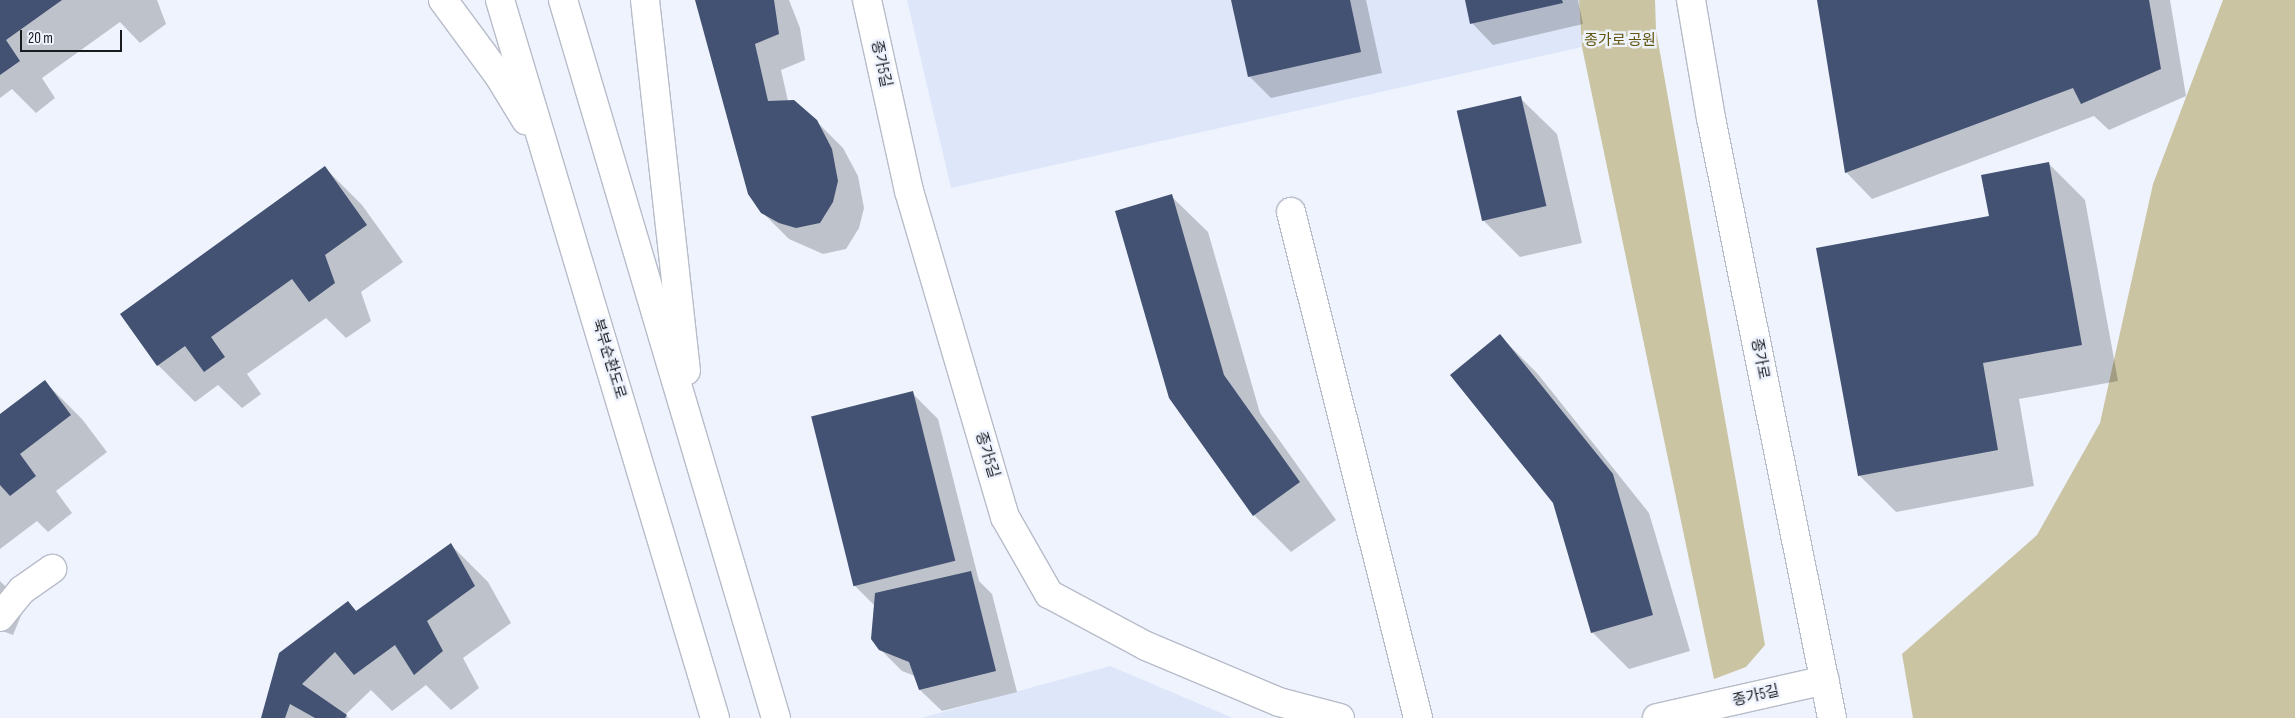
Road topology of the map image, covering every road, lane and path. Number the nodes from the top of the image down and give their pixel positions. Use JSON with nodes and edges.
{"nodes":[{"id":1,"x":443,"y":0,"type":"edge"},
{"id":2,"x":500,"y":0,"type":"edge"},
{"id":3,"x":562,"y":0,"type":"edge"},
{"id":4,"x":645,"y":0,"type":"edge"},
{"id":5,"x":867,"y":0,"type":"edge"},
{"id":6,"x":1691,"y":0,"type":"edge"},
{"id":7,"x":547,"y":154,"type":"junction"},
{"id":8,"x":1291,"y":212,"type":"dead end"},
{"id":9,"x":697,"y":454,"type":"junction"},
{"id":10,"x":52,"y":569,"type":"dead end"},
{"id":11,"x":0,"y":617,"type":"edge"},
{"id":12,"x":1825,"y":680,"type":"junction"},
{"id":13,"x":715,"y":718,"type":"edge"},
{"id":14,"x":776,"y":718,"type":"edge"},
{"id":15,"x":1340,"y":718,"type":"edge"},
{"id":16,"x":1418,"y":718,"type":"edge"},
{"id":17,"x":1657,"y":718,"type":"edge"},
{"id":18,"x":1832,"y":718,"type":"edge"}],
"edges":[{"from":1,"to":7,"type":"main road"},
{"from":2,"to":7,"type":"main road","name":"북부순환도로"},
{"from":3,"to":9,"type":"main road"},
{"from":4,"to":9,"type":"main road"},
{"from":5,"to":15,"type":"main road","name":"종가5길"},
{"from":6,"to":12,"type":"main road","name":"종가로"},
{"from":7,"to":13,"type":"main road","name":"북부순환도로"},
{"from":8,"to":16,"type":"main road"},
{"from":9,"to":14,"type":"main road"},
{"from":10,"to":11,"type":"main road"},
{"from":12,"to":17,"type":"main road","name":"종가5길"},
{"from":12,"to":18,"type":"main road","name":"종가로"}]}
